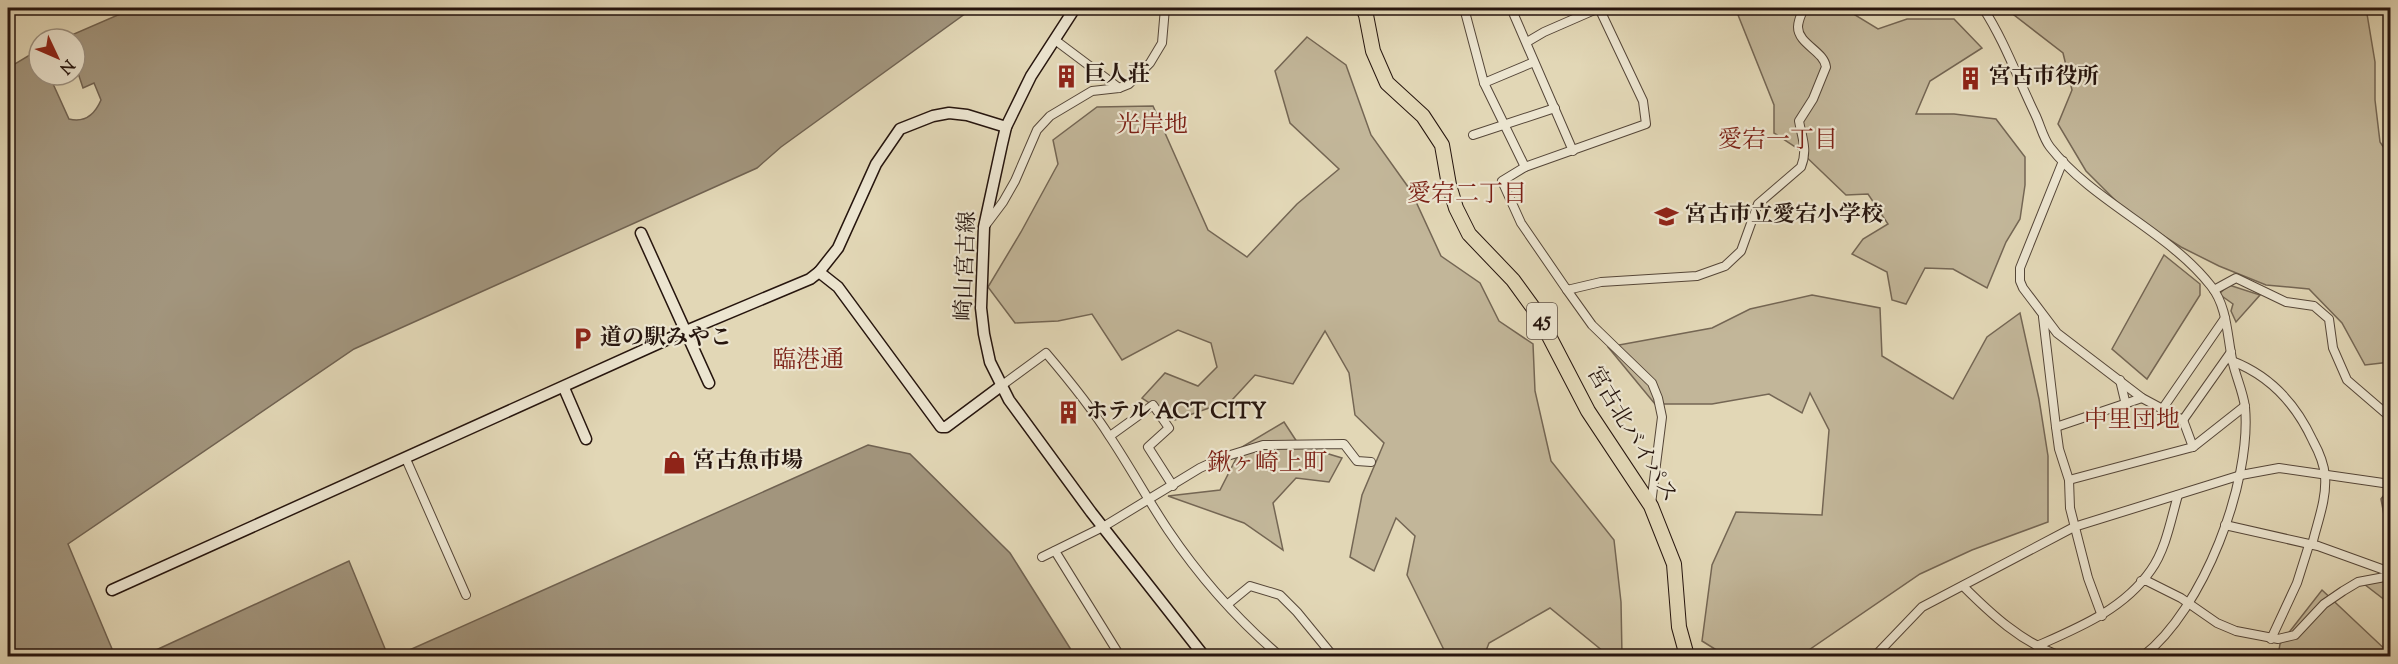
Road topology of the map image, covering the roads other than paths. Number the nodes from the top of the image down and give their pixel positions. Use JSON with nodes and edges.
{"nodes":[{"id":1,"x":1075,"y":8,"type":"edge"},
{"id":2,"x":1165,"y":8,"type":"edge"},
{"id":3,"x":1363,"y":8,"type":"edge"},
{"id":4,"x":1464,"y":8,"type":"edge"},
{"id":5,"x":1511,"y":8,"type":"edge"},
{"id":6,"x":1599,"y":8,"type":"edge"},
{"id":7,"x":1804,"y":8,"type":"edge"},
{"id":8,"x":1983,"y":8,"type":"edge"},
{"id":9,"x":1055,"y":40,"type":"junction"},
{"id":10,"x":1527,"y":42,"type":"junction"},
{"id":11,"x":1534,"y":62,"type":"junction"},
{"id":12,"x":1484,"y":83,"type":"junction"},
{"id":13,"x":1119,"y":88,"type":"junction"},
{"id":14,"x":1555,"y":108,"type":"junction"},
{"id":15,"x":1503,"y":126,"type":"junction"},
{"id":16,"x":1006,"y":127,"type":"junction"},
{"id":17,"x":1473,"y":135,"type":"dead end"},
{"id":18,"x":1574,"y":151,"type":"junction"},
{"id":19,"x":2063,"y":161,"type":"junction"},
{"id":20,"x":1525,"y":166,"type":"junction"},
{"id":21,"x":984,"y":227,"type":"junction"},
{"id":22,"x":640,"y":233,"type":"dead end"},
{"id":23,"x":819,"y":272,"type":"junction"},
{"id":24,"x":1567,"y":290,"type":"junction"},
{"id":25,"x":2214,"y":290,"type":"junction"},
{"id":26,"x":2043,"y":316,"type":"junction"},
{"id":27,"x":2225,"y":318,"type":"junction"},
{"id":28,"x":686,"y":331,"type":"junction"},
{"id":29,"x":2231,"y":352,"type":"junction"},
{"id":30,"x":2232,"y":361,"type":"junction"},
{"id":31,"x":2119,"y":379,"type":"junction"},
{"id":32,"x":709,"y":383,"type":"dead end"},
{"id":33,"x":1001,"y":386,"type":"junction"},
{"id":34,"x":564,"y":388,"type":"junction"},
{"id":35,"x":2142,"y":398,"type":"junction"},
{"id":36,"x":2126,"y":405,"type":"junction"},
{"id":37,"x":2245,"y":406,"type":"junction"},
{"id":38,"x":2163,"y":408,"type":"junction"},
{"id":39,"x":2391,"y":417,"type":"edge"},
{"id":40,"x":2183,"y":420,"type":"junction"},
{"id":41,"x":2056,"y":427,"type":"junction"},
{"id":42,"x":1110,"y":436,"type":"junction"},
{"id":43,"x":586,"y":440,"type":"dead end"},
{"id":44,"x":2193,"y":447,"type":"junction"},
{"id":45,"x":406,"y":459,"type":"junction"},
{"id":46,"x":1371,"y":462,"type":"dead end"},
{"id":47,"x":2241,"y":476,"type":"junction"},
{"id":48,"x":2325,"y":476,"type":"junction"},
{"id":49,"x":2069,"y":480,"type":"junction"},
{"id":50,"x":2391,"y":484,"type":"edge"},
{"id":51,"x":1173,"y":486,"type":"junction"},
{"id":52,"x":2178,"y":495,"type":"junction"},
{"id":53,"x":1149,"y":500,"type":"junction"},
{"id":54,"x":1650,"y":506,"type":"junction"},
{"id":55,"x":2225,"y":525,"type":"junction"},
{"id":56,"x":1103,"y":527,"type":"junction"},
{"id":57,"x":2074,"y":527,"type":"junction"},
{"id":58,"x":2311,"y":545,"type":"junction"},
{"id":59,"x":1055,"y":551,"type":"junction"},
{"id":60,"x":1042,"y":557,"type":"dead end"},
{"id":61,"x":2391,"y":574,"type":"edge"},
{"id":62,"x":2141,"y":581,"type":"junction"},
{"id":63,"x":1963,"y":586,"type":"junction"},
{"id":64,"x":112,"y":590,"type":"dead end"},
{"id":65,"x":466,"y":595,"type":"dead end"},
{"id":66,"x":2188,"y":602,"type":"junction"},
{"id":67,"x":1228,"y":604,"type":"junction"},
{"id":68,"x":2102,"y":616,"type":"junction"},
{"id":69,"x":2271,"y":639,"type":"junction"},
{"id":70,"x":2037,"y":646,"type":"junction"},
{"id":71,"x":1120,"y":657,"type":"edge"},
{"id":72,"x":1204,"y":657,"type":"edge"},
{"id":73,"x":1281,"y":657,"type":"edge"},
{"id":74,"x":1334,"y":657,"type":"edge"},
{"id":75,"x":1687,"y":657,"type":"edge"},
{"id":76,"x":1875,"y":657,"type":"edge"},
{"id":77,"x":2060,"y":657,"type":"edge"},
{"id":78,"x":2144,"y":657,"type":"edge"}],
"edges":[{"from":1,"to":9,"type":"street","name":"崎山宮古線"},
{"from":2,"to":13,"type":"street"},
{"from":3,"to":54,"type":"highway","name":"宮古北バイパス","number":"45"},
{"from":4,"to":12,"type":"street"},
{"from":5,"to":10,"type":"street"},
{"from":6,"to":10,"type":"street"},
{"from":6,"to":18,"type":"street"},
{"from":7,"to":24,"type":"street"},
{"from":8,"to":19,"type":"street"},
{"from":9,"to":13,"type":"street"},
{"from":9,"to":16,"type":"street","name":"崎山宮古線"},
{"from":10,"to":11,"type":"street"},
{"from":11,"to":12,"type":"street"},
{"from":11,"to":14,"type":"street"},
{"from":12,"to":15,"type":"street"},
{"from":13,"to":21,"type":"street"},
{"from":14,"to":15,"type":"street"},
{"from":14,"to":18,"type":"street"},
{"from":15,"to":17,"type":"street"},
{"from":15,"to":20,"type":"street"},
{"from":16,"to":21,"type":"street","name":"崎山宮古線"},
{"from":16,"to":23,"type":"street"},
{"from":18,"to":20,"type":"street"},
{"from":19,"to":25,"type":"street"},
{"from":19,"to":26,"type":"street"},
{"from":20,"to":24,"type":"street"},
{"from":21,"to":33,"type":"street","name":"崎山宮古線"},
{"from":22,"to":28,"type":"street"},
{"from":23,"to":28,"type":"street"},
{"from":23,"to":33,"type":"street"},
{"from":24,"to":54,"type":"street"},
{"from":25,"to":27,"type":"street"},
{"from":25,"to":39,"type":"street"},
{"from":26,"to":31,"type":"street"},
{"from":26,"to":41,"type":"street"},
{"from":27,"to":29,"type":"street"},
{"from":27,"to":38,"type":"street"},
{"from":28,"to":32,"type":"street"},
{"from":28,"to":34,"type":"street"},
{"from":29,"to":30,"type":"street"},
{"from":29,"to":40,"type":"street"},
{"from":30,"to":37,"type":"street"},
{"from":30,"to":48,"type":"street"},
{"from":31,"to":35,"type":"street"},
{"from":31,"to":36,"type":"street"},
{"from":33,"to":42,"type":"street"},
{"from":33,"to":56,"type":"street","name":"崎山宮古線"},
{"from":34,"to":43,"type":"street"},
{"from":34,"to":45,"type":"street"},
{"from":35,"to":36,"type":"street"},
{"from":35,"to":38,"type":"street"},
{"from":36,"to":41,"type":"street"},
{"from":37,"to":44,"type":"street"},
{"from":37,"to":47,"type":"street"},
{"from":38,"to":40,"type":"street"},
{"from":40,"to":44,"type":"street"},
{"from":41,"to":49,"type":"street"},
{"from":42,"to":51,"type":"street"},
{"from":42,"to":53,"type":"street"},
{"from":44,"to":49,"type":"street"},
{"from":45,"to":64,"type":"street"},
{"from":45,"to":65,"type":"street"},
{"from":46,"to":51,"type":"street"},
{"from":47,"to":48,"type":"street"},
{"from":47,"to":52,"type":"street"},
{"from":47,"to":55,"type":"street"},
{"from":48,"to":50,"type":"street"},
{"from":48,"to":58,"type":"street"},
{"from":49,"to":57,"type":"street"},
{"from":51,"to":53,"type":"street"},
{"from":52,"to":57,"type":"street"},
{"from":52,"to":62,"type":"street"},
{"from":53,"to":56,"type":"street"},
{"from":53,"to":67,"type":"street"},
{"from":54,"to":75,"type":"highway","name":"宮古北バイパス","number":"45"},
{"from":55,"to":58,"type":"street"},
{"from":55,"to":66,"type":"street"},
{"from":56,"to":59,"type":"street"},
{"from":56,"to":72,"type":"street","name":"崎山宮古線"},
{"from":57,"to":63,"type":"street"},
{"from":57,"to":68,"type":"street"},
{"from":58,"to":61,"type":"street"},
{"from":58,"to":69,"type":"street"},
{"from":59,"to":60,"type":"street"},
{"from":59,"to":71,"type":"street"},
{"from":61,"to":69,"type":"street"},
{"from":62,"to":66,"type":"street"},
{"from":62,"to":68,"type":"street"},
{"from":63,"to":70,"type":"street"},
{"from":63,"to":76,"type":"street"},
{"from":66,"to":69,"type":"street"},
{"from":66,"to":78,"type":"street"},
{"from":67,"to":73,"type":"street"},
{"from":67,"to":74,"type":"street"},
{"from":68,"to":70,"type":"street"},
{"from":70,"to":77,"type":"street"}]}
